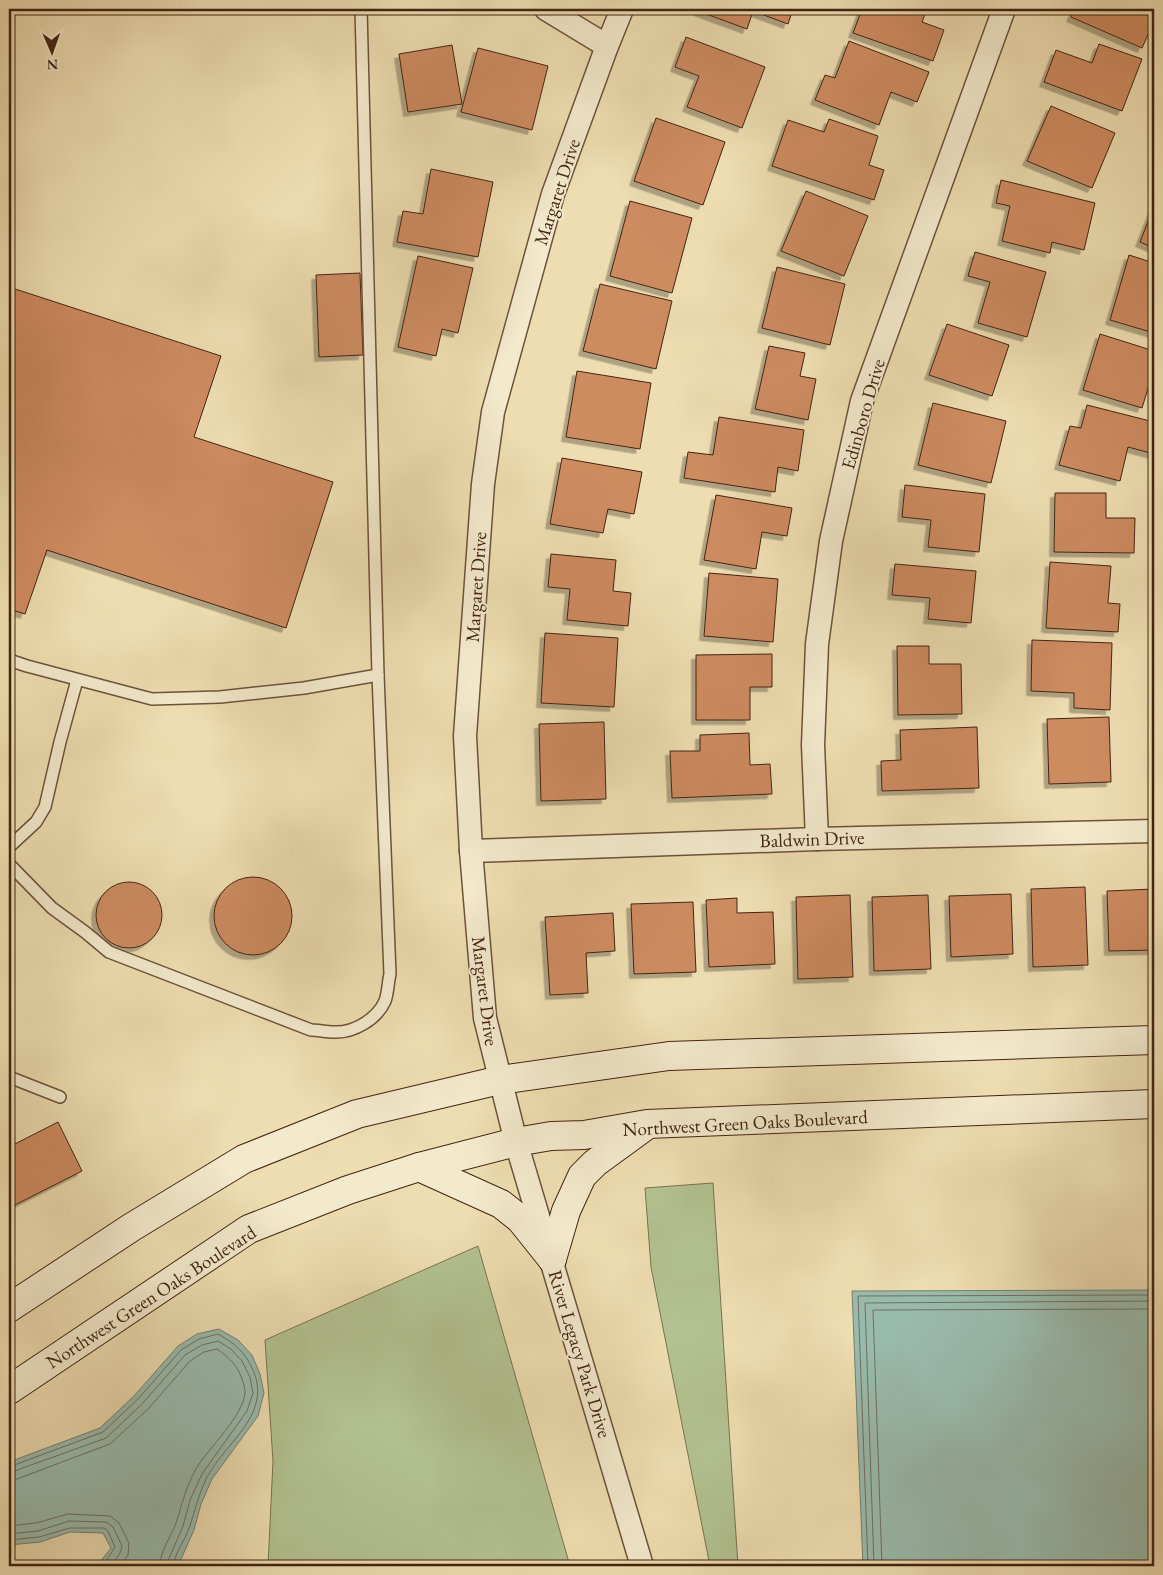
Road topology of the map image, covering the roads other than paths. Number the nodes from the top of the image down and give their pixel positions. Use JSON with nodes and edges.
{"nodes":[{"id":1,"x":362,"y":9,"type":"edge"},
{"id":2,"x":546,"y":9,"type":"edge"},
{"id":3,"x":622,"y":9,"type":"edge"},
{"id":4,"x":1004,"y":9,"type":"edge"},
{"id":5,"x":606,"y":46,"type":"junction"},
{"id":6,"x":9,"y":660,"type":"edge"},
{"id":7,"x":378,"y":675,"type":"junction"},
{"id":8,"x":77,"y":680,"type":"junction"},
{"id":9,"x":1154,"y":831,"type":"edge"},
{"id":10,"x":817,"y":838,"type":"junction"},
{"id":11,"x":9,"y":847,"type":"edge"},
{"id":12,"x":471,"y":851,"type":"junction"},
{"id":13,"x":9,"y":864,"type":"edge"},
{"id":14,"x":1154,"y":1040,"type":"edge"},
{"id":15,"x":9,"y":1077,"type":"edge"},
{"id":16,"x":500,"y":1080,"type":"junction"},
{"id":17,"x":60,"y":1098,"type":"dead end"},
{"id":18,"x":1154,"y":1104,"type":"edge"},
{"id":19,"x":647,"y":1124,"type":"junction"},
{"id":20,"x":516,"y":1142,"type":"junction"},
{"id":21,"x":419,"y":1167,"type":"junction"},
{"id":22,"x":552,"y":1259,"type":"junction"},
{"id":23,"x":9,"y":1308,"type":"edge"},
{"id":24,"x":9,"y":1390,"type":"edge"},
{"id":25,"x":642,"y":1566,"type":"edge"}],
"edges":[{"from":1,"to":7,"type":"lane"},
{"from":2,"to":5,"type":"street"},
{"from":3,"to":5,"type":"street","name":"Margaret Drive"},
{"from":4,"to":10,"type":"street","name":"Edinboro Drive"},
{"from":5,"to":12,"type":"street","name":"Margaret Drive"},
{"from":6,"to":8,"type":"lane"},
{"from":7,"to":8,"type":"lane"},
{"from":7,"to":13,"type":"lane"},
{"from":8,"to":11,"type":"lane"},
{"from":9,"to":10,"type":"street","name":"Baldwin Drive"},
{"from":10,"to":12,"type":"street","name":"Baldwin Drive"},
{"from":12,"to":16,"type":"street","name":"Margaret Drive"},
{"from":14,"to":16,"type":"main road"},
{"from":15,"to":17,"type":"lane"},
{"from":16,"to":20,"type":"street","name":"Margaret Drive"},
{"from":16,"to":23,"type":"main road"},
{"from":18,"to":19,"type":"main road","name":"Northwest Green Oaks Boulevard"},
{"from":19,"to":20,"type":"main road","name":"Northwest Green Oaks Boulevard"},
{"from":19,"to":22,"type":"main road"},
{"from":20,"to":21,"type":"main road","name":"Northwest Green Oaks Boulevard"},
{"from":20,"to":22,"type":"street","name":"River Legacy Park Drive"},
{"from":21,"to":22,"type":"main road"},
{"from":21,"to":24,"type":"main road","name":"Northwest Green Oaks Boulevard"},
{"from":22,"to":25,"type":"street","name":"River Legacy Park Drive"}]}
